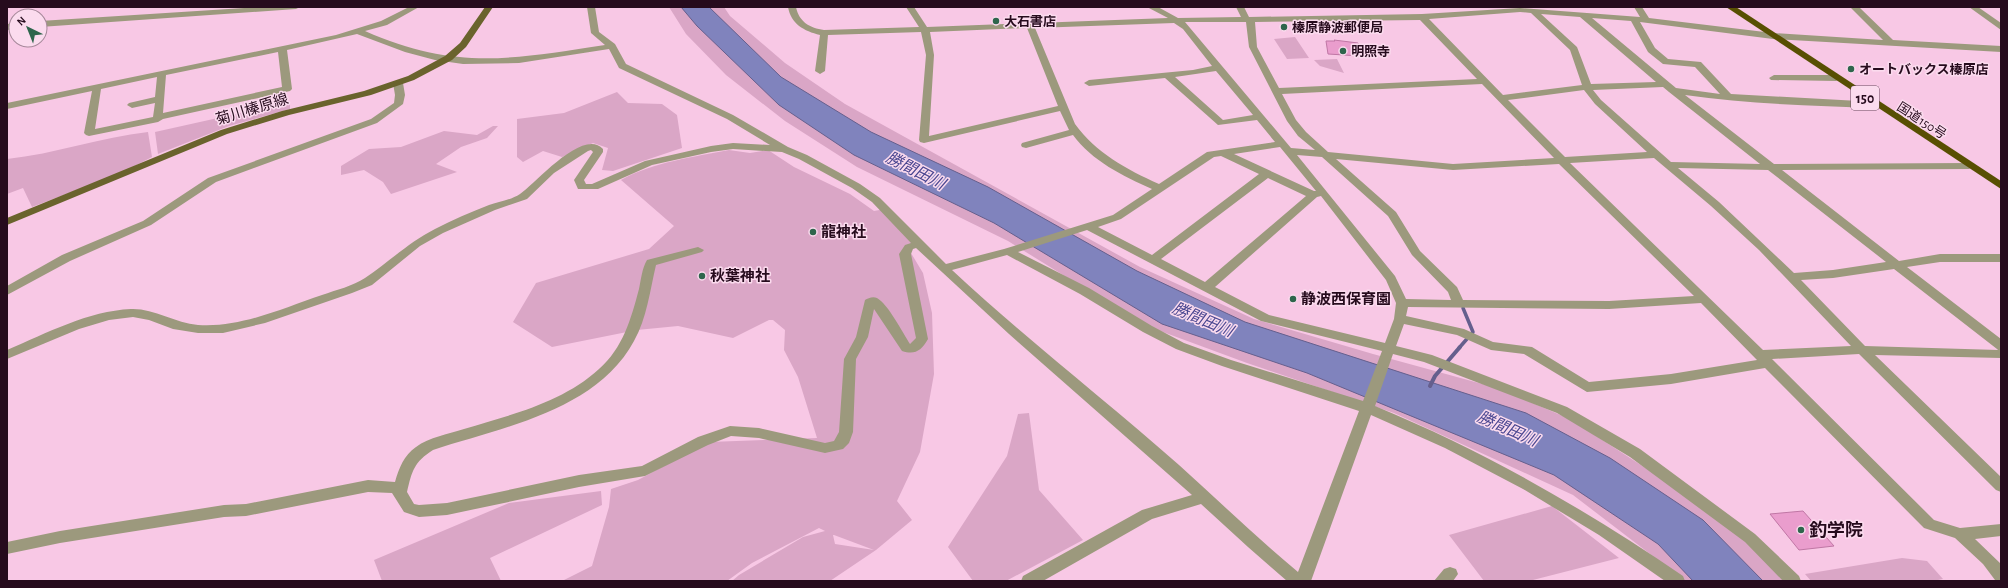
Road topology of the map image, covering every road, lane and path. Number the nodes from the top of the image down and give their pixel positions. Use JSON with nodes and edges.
{"nodes":[{"id":1,"x":166,"y":7,"type":"edge"},
{"id":2,"x":296,"y":7,"type":"edge"},
{"id":3,"x":416,"y":7,"type":"edge"},
{"id":4,"x":489,"y":7,"type":"edge"},
{"id":5,"x":591,"y":7,"type":"edge"},
{"id":6,"x":792,"y":7,"type":"edge"},
{"id":7,"x":910,"y":7,"type":"edge"},
{"id":8,"x":1151,"y":7,"type":"edge"},
{"id":9,"x":1240,"y":7,"type":"edge"},
{"id":10,"x":1638,"y":7,"type":"edge"},
{"id":11,"x":1730,"y":7,"type":"edge"},
{"id":12,"x":1854,"y":7,"type":"edge"},
{"id":13,"x":1973,"y":7,"type":"edge"},
{"id":14,"x":1520,"y":8,"type":"edge"},
{"id":15,"x":1464,"y":10,"type":"edge"},
{"id":16,"x":1533,"y":11,"type":"junction"},
{"id":17,"x":1582,"y":14,"type":"junction"},
{"id":18,"x":159,"y":15,"type":"junction"},
{"id":19,"x":1422,"y":17,"type":"junction"},
{"id":20,"x":1248,"y":19,"type":"junction"},
{"id":21,"x":1634,"y":19,"type":"junction"},
{"id":22,"x":1177,"y":20,"type":"junction"},
{"id":23,"x":1647,"y":21,"type":"junction"},
{"id":24,"x":48,"y":23,"type":"edge"},
{"id":25,"x":1030,"y":26,"type":"junction"},
{"id":26,"x":2001,"y":27,"type":"edge"},
{"id":27,"x":925,"y":30,"type":"junction"},
{"id":28,"x":357,"y":31,"type":"junction"},
{"id":29,"x":824,"y":33,"type":"junction"},
{"id":30,"x":1773,"y":36,"type":"junction"},
{"id":31,"x":1890,"y":44,"type":"junction"},
{"id":32,"x":612,"y":46,"type":"junction"},
{"id":33,"x":282,"y":49,"type":"junction"},
{"id":34,"x":2001,"y":50,"type":"edge"},
{"id":35,"x":446,"y":59,"type":"junction"},
{"id":36,"x":1218,"y":68,"type":"junction"},
{"id":37,"x":820,"y":71,"type":"dead end"},
{"id":38,"x":162,"y":74,"type":"junction"},
{"id":39,"x":1168,"y":76,"type":"junction"},
{"id":40,"x":1774,"y":78,"type":"dead end"},
{"id":41,"x":1836,"y":78,"type":"junction"},
{"id":42,"x":1485,"y":81,"type":"junction"},
{"id":43,"x":398,"y":83,"type":"junction"},
{"id":44,"x":1089,"y":83,"type":"dead end"},
{"id":45,"x":97,"y":87,"type":"junction"},
{"id":46,"x":1588,"y":87,"type":"junction"},
{"id":47,"x":1669,"y":87,"type":"junction"},
{"id":48,"x":1276,"y":91,"type":"junction"},
{"id":49,"x":1728,"y":97,"type":"junction"},
{"id":50,"x":1501,"y":98,"type":"junction"},
{"id":51,"x":160,"y":99,"type":"junction"},
{"id":52,"x":132,"y":105,"type":"dead end"},
{"id":53,"x":1876,"y":105,"type":"junction"},
{"id":54,"x":7,"y":106,"type":"edge"},
{"id":55,"x":1064,"y":107,"type":"junction"},
{"id":56,"x":158,"y":117,"type":"junction"},
{"id":57,"x":1261,"y":117,"type":"junction"},
{"id":58,"x":1075,"y":131,"type":"junction"},
{"id":59,"x":1026,"y":145,"type":"dead end"},
{"id":60,"x":1286,"y":147,"type":"junction"},
{"id":61,"x":784,"y":149,"type":"junction"},
{"id":62,"x":1221,"y":152,"type":"junction"},
{"id":63,"x":1326,"y":155,"type":"junction"},
{"id":64,"x":1656,"y":155,"type":"junction"},
{"id":65,"x":1566,"y":162,"type":"junction"},
{"id":66,"x":1668,"y":165,"type":"junction"},
{"id":67,"x":1969,"y":166,"type":"junction"},
{"id":68,"x":1770,"y":167,"type":"junction"},
{"id":69,"x":1267,"y":173,"type":"junction"},
{"id":70,"x":2001,"y":186,"type":"edge"},
{"id":71,"x":1160,"y":189,"type":"junction"},
{"id":72,"x":1318,"y":194,"type":"junction"},
{"id":73,"x":7,"y":222,"type":"edge"},
{"id":74,"x":1088,"y":228,"type":"junction"},
{"id":75,"x":920,"y":244,"type":"junction"},
{"id":76,"x":698,"y":250,"type":"dead end"},
{"id":77,"x":1008,"y":252,"type":"junction"},
{"id":78,"x":2001,"y":258,"type":"edge"},
{"id":79,"x":1152,"y":260,"type":"junction"},
{"id":80,"x":1895,"y":265,"type":"junction"},
{"id":81,"x":944,"y":268,"type":"junction"},
{"id":82,"x":1792,"y":277,"type":"junction"},
{"id":83,"x":1206,"y":288,"type":"junction"},
{"id":84,"x":7,"y":291,"type":"edge"},
{"id":85,"x":1704,"y":299,"type":"junction"},
{"id":86,"x":1402,"y":303,"type":"junction"},
{"id":87,"x":1459,"y":303,"type":"junction"},
{"id":88,"x":1400,"y":319,"type":"junction"},
{"id":89,"x":2001,"y":346,"type":"edge"},
{"id":90,"x":1390,"y":348,"type":"junction"},
{"id":91,"x":1862,"y":350,"type":"junction"},
{"id":92,"x":2001,"y":354,"type":"edge"},
{"id":93,"x":7,"y":356,"type":"edge"},
{"id":94,"x":1763,"y":359,"type":"junction"},
{"id":95,"x":1368,"y":408,"type":"junction"},
{"id":96,"x":2001,"y":486,"type":"edge"},
{"id":97,"x":399,"y":493,"type":"junction"},
{"id":98,"x":1204,"y":497,"type":"junction"},
{"id":99,"x":2001,"y":530,"type":"edge"},
{"id":100,"x":1960,"y":534,"type":"junction"},
{"id":101,"x":7,"y":548,"type":"edge"},
{"id":102,"x":2001,"y":575,"type":"edge"},
{"id":103,"x":1029,"y":581,"type":"edge"},
{"id":104,"x":1298,"y":581,"type":"edge"},
{"id":105,"x":1303,"y":581,"type":"edge"},
{"id":106,"x":1677,"y":581,"type":"edge"},
{"id":107,"x":1793,"y":581,"type":"edge"}],
"edges":[{"from":1,"to":18,"type":"street"},
{"from":2,"to":18,"type":"street"},
{"from":3,"to":28,"type":"street"},
{"from":4,"to":35,"type":"main road","name":"菊川榛原線"},
{"from":5,"to":32,"type":"street"},
{"from":6,"to":29,"type":"street"},
{"from":7,"to":27,"type":"street"},
{"from":8,"to":22,"type":"street"},
{"from":9,"to":20,"type":"street"},
{"from":10,"to":23,"type":"street"},
{"from":11,"to":30,"type":"highway","name":"国道150号","number":"150"},
{"from":12,"to":31,"type":"street"},
{"from":13,"to":26,"type":"street"},
{"from":14,"to":15,"type":"street"},
{"from":14,"to":16,"type":"street"},
{"from":15,"to":19,"type":"street"},
{"from":16,"to":17,"type":"street"},
{"from":16,"to":46,"type":"street"},
{"from":17,"to":21,"type":"street"},
{"from":17,"to":47,"type":"street"},
{"from":18,"to":24,"type":"street"},
{"from":19,"to":20,"type":"street"},
{"from":19,"to":42,"type":"street"},
{"from":20,"to":22,"type":"street"},
{"from":20,"to":48,"type":"street"},
{"from":21,"to":23,"type":"street"},
{"from":21,"to":49,"type":"street"},
{"from":22,"to":25,"type":"street"},
{"from":22,"to":36,"type":"street"},
{"from":23,"to":30,"type":"street"},
{"from":25,"to":27,"type":"street"},
{"from":25,"to":55,"type":"street"},
{"from":27,"to":29,"type":"street"},
{"from":27,"to":55,"type":"street"},
{"from":28,"to":33,"type":"street"},
{"from":28,"to":35,"type":"street"},
{"from":29,"to":37,"type":"street"},
{"from":30,"to":31,"type":"street"},
{"from":30,"to":41,"type":"highway","name":"国道150号","number":"150"},
{"from":31,"to":34,"type":"street"},
{"from":32,"to":35,"type":"street"},
{"from":32,"to":61,"type":"street"},
{"from":33,"to":38,"type":"street"},
{"from":33,"to":56,"type":"street"},
{"from":35,"to":43,"type":"main road","name":"菊川榛原線"},
{"from":36,"to":39,"type":"street"},
{"from":36,"to":57,"type":"street"},
{"from":38,"to":45,"type":"street"},
{"from":38,"to":51,"type":"street"},
{"from":39,"to":44,"type":"street"},
{"from":39,"to":57,"type":"street"},
{"from":40,"to":41,"type":"street"},
{"from":41,"to":53,"type":"highway","name":"国道150号","number":"150"},
{"from":42,"to":48,"type":"street"},
{"from":42,"to":50,"type":"street"},
{"from":43,"to":73,"type":"main road","name":"菊川榛原線"},
{"from":43,"to":84,"type":"street"},
{"from":45,"to":54,"type":"street"},
{"from":45,"to":56,"type":"street"},
{"from":46,"to":47,"type":"street"},
{"from":46,"to":50,"type":"street"},
{"from":46,"to":64,"type":"street"},
{"from":47,"to":49,"type":"street"},
{"from":47,"to":68,"type":"street"},
{"from":48,"to":63,"type":"street"},
{"from":49,"to":53,"type":"street"},
{"from":50,"to":65,"type":"street"},
{"from":51,"to":52,"type":"street"},
{"from":51,"to":56,"type":"street"},
{"from":53,"to":67,"type":"highway","name":"国道150号","number":"150"},
{"from":55,"to":58,"type":"street"},
{"from":57,"to":60,"type":"street"},
{"from":58,"to":59,"type":"street"},
{"from":58,"to":71,"type":"street"},
{"from":60,"to":62,"type":"street"},
{"from":60,"to":63,"type":"street"},
{"from":60,"to":72,"type":"street"},
{"from":61,"to":75,"type":"street"},
{"from":61,"to":93,"type":"street"},
{"from":62,"to":69,"type":"street"},
{"from":62,"to":71,"type":"street"},
{"from":63,"to":65,"type":"street"},
{"from":63,"to":87,"type":"street"},
{"from":64,"to":65,"type":"street"},
{"from":64,"to":66,"type":"street"},
{"from":65,"to":85,"type":"street"},
{"from":66,"to":68,"type":"street"},
{"from":66,"to":82,"type":"street"},
{"from":67,"to":68,"type":"street"},
{"from":67,"to":70,"type":"highway","name":"国道150号","number":"150"},
{"from":68,"to":80,"type":"street"},
{"from":69,"to":72,"type":"street"},
{"from":69,"to":79,"type":"street"},
{"from":71,"to":74,"type":"street"},
{"from":72,"to":83,"type":"street"},
{"from":72,"to":86,"type":"street"},
{"from":74,"to":77,"type":"street"},
{"from":74,"to":79,"type":"street"},
{"from":75,"to":81,"type":"street"},
{"from":75,"to":97,"type":"street"},
{"from":76,"to":97,"type":"street"},
{"from":77,"to":81,"type":"street"},
{"from":77,"to":95,"type":"street"},
{"from":78,"to":80,"type":"street"},
{"from":79,"to":83,"type":"street"},
{"from":80,"to":82,"type":"street"},
{"from":80,"to":89,"type":"street"},
{"from":81,"to":98,"type":"street"},
{"from":82,"to":91,"type":"street"},
{"from":83,"to":90,"type":"street"},
{"from":85,"to":87,"type":"street"},
{"from":85,"to":94,"type":"street"},
{"from":86,"to":87,"type":"street"},
{"from":86,"to":88,"type":"street"},
{"from":88,"to":90,"type":"street"},
{"from":88,"to":94,"type":"street"},
{"from":90,"to":95,"type":"street"},
{"from":90,"to":107,"type":"street"},
{"from":91,"to":92,"type":"street"},
{"from":91,"to":94,"type":"street"},
{"from":91,"to":96,"type":"street"},
{"from":94,"to":100,"type":"street"},
{"from":95,"to":105,"type":"street"},
{"from":95,"to":106,"type":"street"},
{"from":97,"to":101,"type":"street"},
{"from":98,"to":103,"type":"street"},
{"from":98,"to":104,"type":"street"},
{"from":99,"to":100,"type":"street"},
{"from":100,"to":102,"type":"street"}]}
